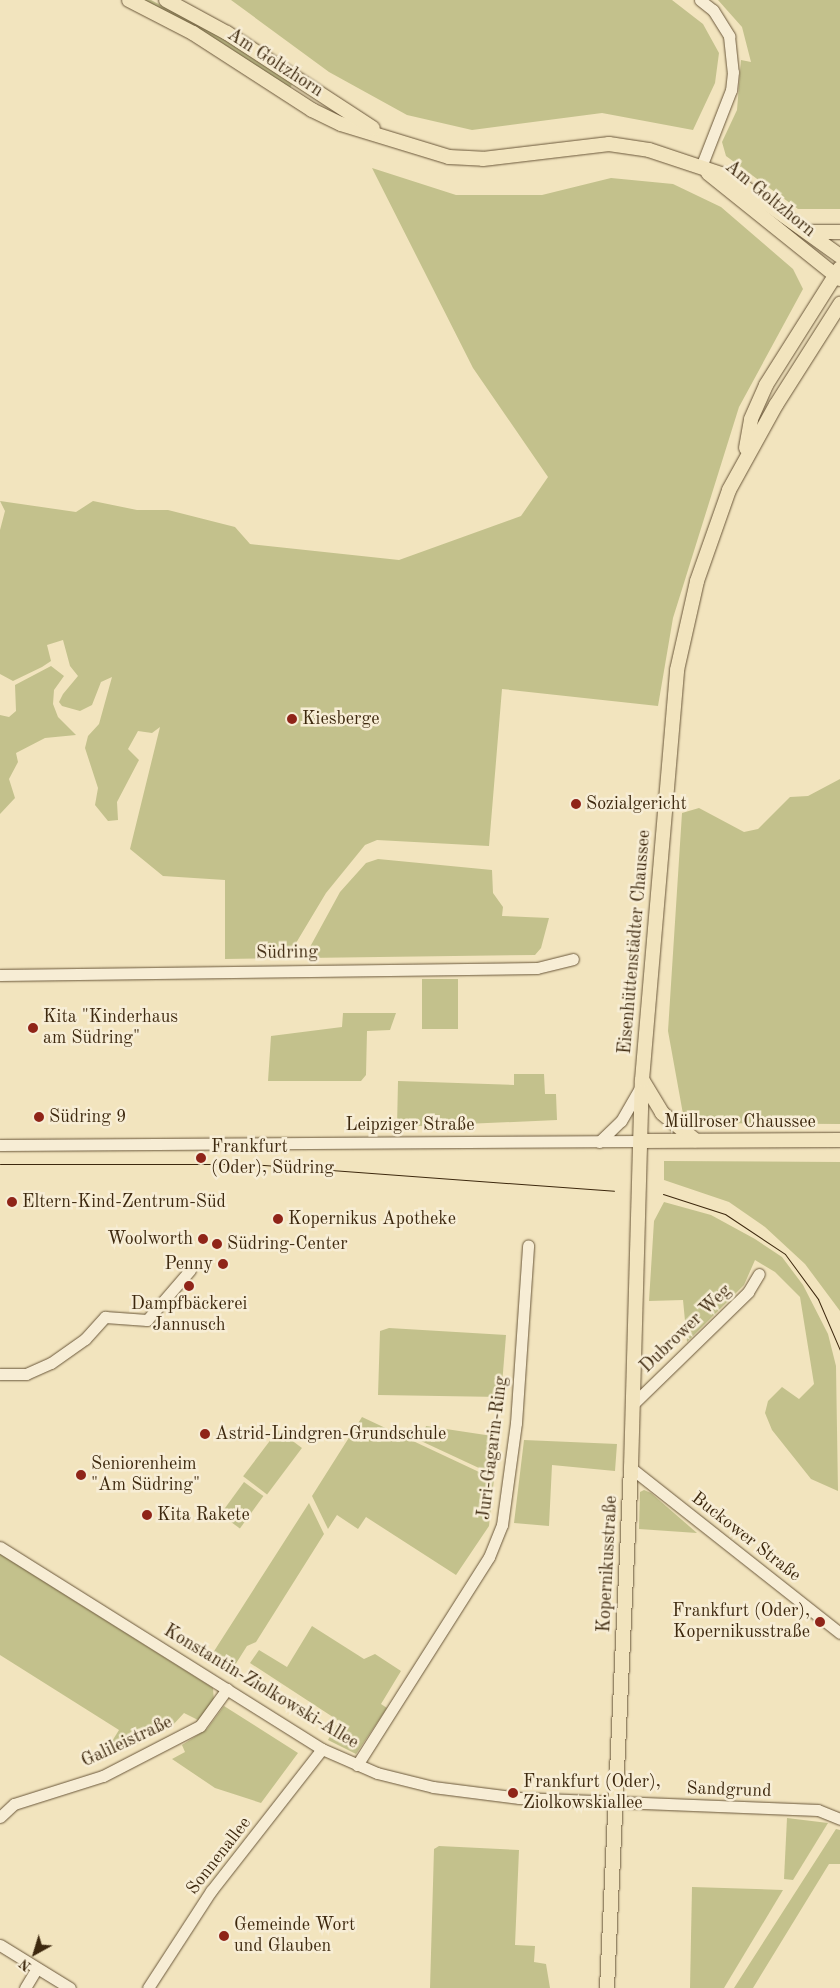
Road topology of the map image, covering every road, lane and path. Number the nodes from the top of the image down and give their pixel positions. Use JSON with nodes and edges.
{"nodes":[{"id":1,"x":129,"y":0,"type":"edge"},
{"id":2,"x":166,"y":0,"type":"edge"},
{"id":3,"x":700,"y":0,"type":"edge"},
{"id":4,"x":407,"y":146,"type":"junction"},
{"id":5,"x":701,"y":167,"type":"junction"},
{"id":6,"x":797,"y":226,"type":"junction"},
{"id":7,"x":840,"y":232,"type":"edge"},
{"id":8,"x":840,"y":256,"type":"edge"},
{"id":9,"x":838,"y":274,"type":"edge"},
{"id":10,"x":840,"y":304,"type":"edge"},
{"id":11,"x":744,"y":458,"type":"junction"},
{"id":12,"x":573,"y":959,"type":"dead end"},
{"id":13,"x":0,"y":975,"type":"edge"},
{"id":14,"x":642,"y":1080,"type":"junction"},
{"id":15,"x":694,"y":1140,"type":"junction"},
{"id":16,"x":840,"y":1140,"type":"edge"},
{"id":17,"x":641,"y":1141,"type":"junction"},
{"id":18,"x":599,"y":1142,"type":"junction"},
{"id":19,"x":0,"y":1145,"type":"edge"},
{"id":20,"x":528,"y":1245,"type":"dead end"},
{"id":21,"x":190,"y":1270,"type":"dead end"},
{"id":22,"x":760,"y":1274,"type":"dead end"},
{"id":23,"x":0,"y":1374,"type":"edge"},
{"id":24,"x":632,"y":1405,"type":"junction"},
{"id":25,"x":631,"y":1468,"type":"junction"},
{"id":26,"x":0,"y":1547,"type":"edge"},
{"id":27,"x":840,"y":1633,"type":"edge"},
{"id":28,"x":227,"y":1689,"type":"junction"},
{"id":29,"x":322,"y":1749,"type":"junction"},
{"id":30,"x":356,"y":1765,"type":"junction"},
{"id":31,"x":616,"y":1804,"type":"junction"},
{"id":32,"x":0,"y":1817,"type":"edge"},
{"id":33,"x":840,"y":1819,"type":"edge"},
{"id":34,"x":0,"y":1945,"type":"edge"},
{"id":35,"x":38,"y":1968,"type":"junction"},
{"id":36,"x":25,"y":1988,"type":"edge"},
{"id":37,"x":70,"y":1988,"type":"edge"},
{"id":38,"x":148,"y":1988,"type":"edge"},
{"id":39,"x":608,"y":1988,"type":"edge"}],
"edges":[{"from":1,"to":4,"type":"main road","name":"Am Goltzhorn"},
{"from":2,"to":4,"type":"main road","name":"Am Goltzhorn"},
{"from":3,"to":5,"type":"street"},
{"from":4,"to":5,"type":"main road","name":"Am Goltzhorn"},
{"from":5,"to":6,"type":"main road","name":"Am Goltzhorn"},
{"from":5,"to":9,"type":"main road","name":"Am Goltzhorn"},
{"from":6,"to":7,"type":"main road"},
{"from":6,"to":8,"type":"main road","name":"Am Goltzhorn"},
{"from":9,"to":11,"type":"main road","name":"Eisenhüttenstädter Chaussee"},
{"from":10,"to":11,"type":"main road","name":"Eisenhüttenstädter Chaussee"},
{"from":11,"to":14,"type":"main road","name":"Eisenhüttenstädter Chaussee"},
{"from":12,"to":13,"type":"street","name":"Südring"},
{"from":14,"to":15,"type":"main road"},
{"from":14,"to":17,"type":"main road","name":"Eisenhüttenstädter Chaussee"},
{"from":14,"to":18,"type":"street"},
{"from":15,"to":16,"type":"main road","name":"Müllroser Chaussee"},
{"from":15,"to":17,"type":"main road","name":"Müllroser Chaussee"},
{"from":17,"to":18,"type":"street","name":"Leipziger Straße"},
{"from":17,"to":24,"type":"main road","name":"Kopernikusstraße"},
{"from":18,"to":19,"type":"street","name":"Leipziger Straße"},
{"from":20,"to":30,"type":"street","name":"Juri-Gagarin-Ring"},
{"from":21,"to":23,"type":"street"},
{"from":22,"to":24,"type":"street","name":"Dubrower Weg"},
{"from":24,"to":25,"type":"main road","name":"Kopernikusstraße"},
{"from":25,"to":27,"type":"street","name":"Buckower Straße"},
{"from":25,"to":31,"type":"main road","name":"Kopernikusstraße"},
{"from":26,"to":28,"type":"street","name":"Konstantin-Ziolkowski-Allee"},
{"from":28,"to":29,"type":"street","name":"Konstantin-Ziolkowski-Allee"},
{"from":28,"to":32,"type":"street","name":"Galileistraße"},
{"from":29,"to":30,"type":"street","name":"Konstantin-Ziolkowski-Allee"},
{"from":29,"to":38,"type":"street","name":"Sonnenallee"},
{"from":30,"to":31,"type":"street","name":"Konstantin-Ziolkowski-Allee"},
{"from":31,"to":33,"type":"street","name":"Sandgrund"},
{"from":31,"to":39,"type":"main road","name":"Kopernikusstraße"},
{"from":34,"to":35,"type":"street"},
{"from":35,"to":36,"type":"street"},
{"from":35,"to":37,"type":"street"}]}
